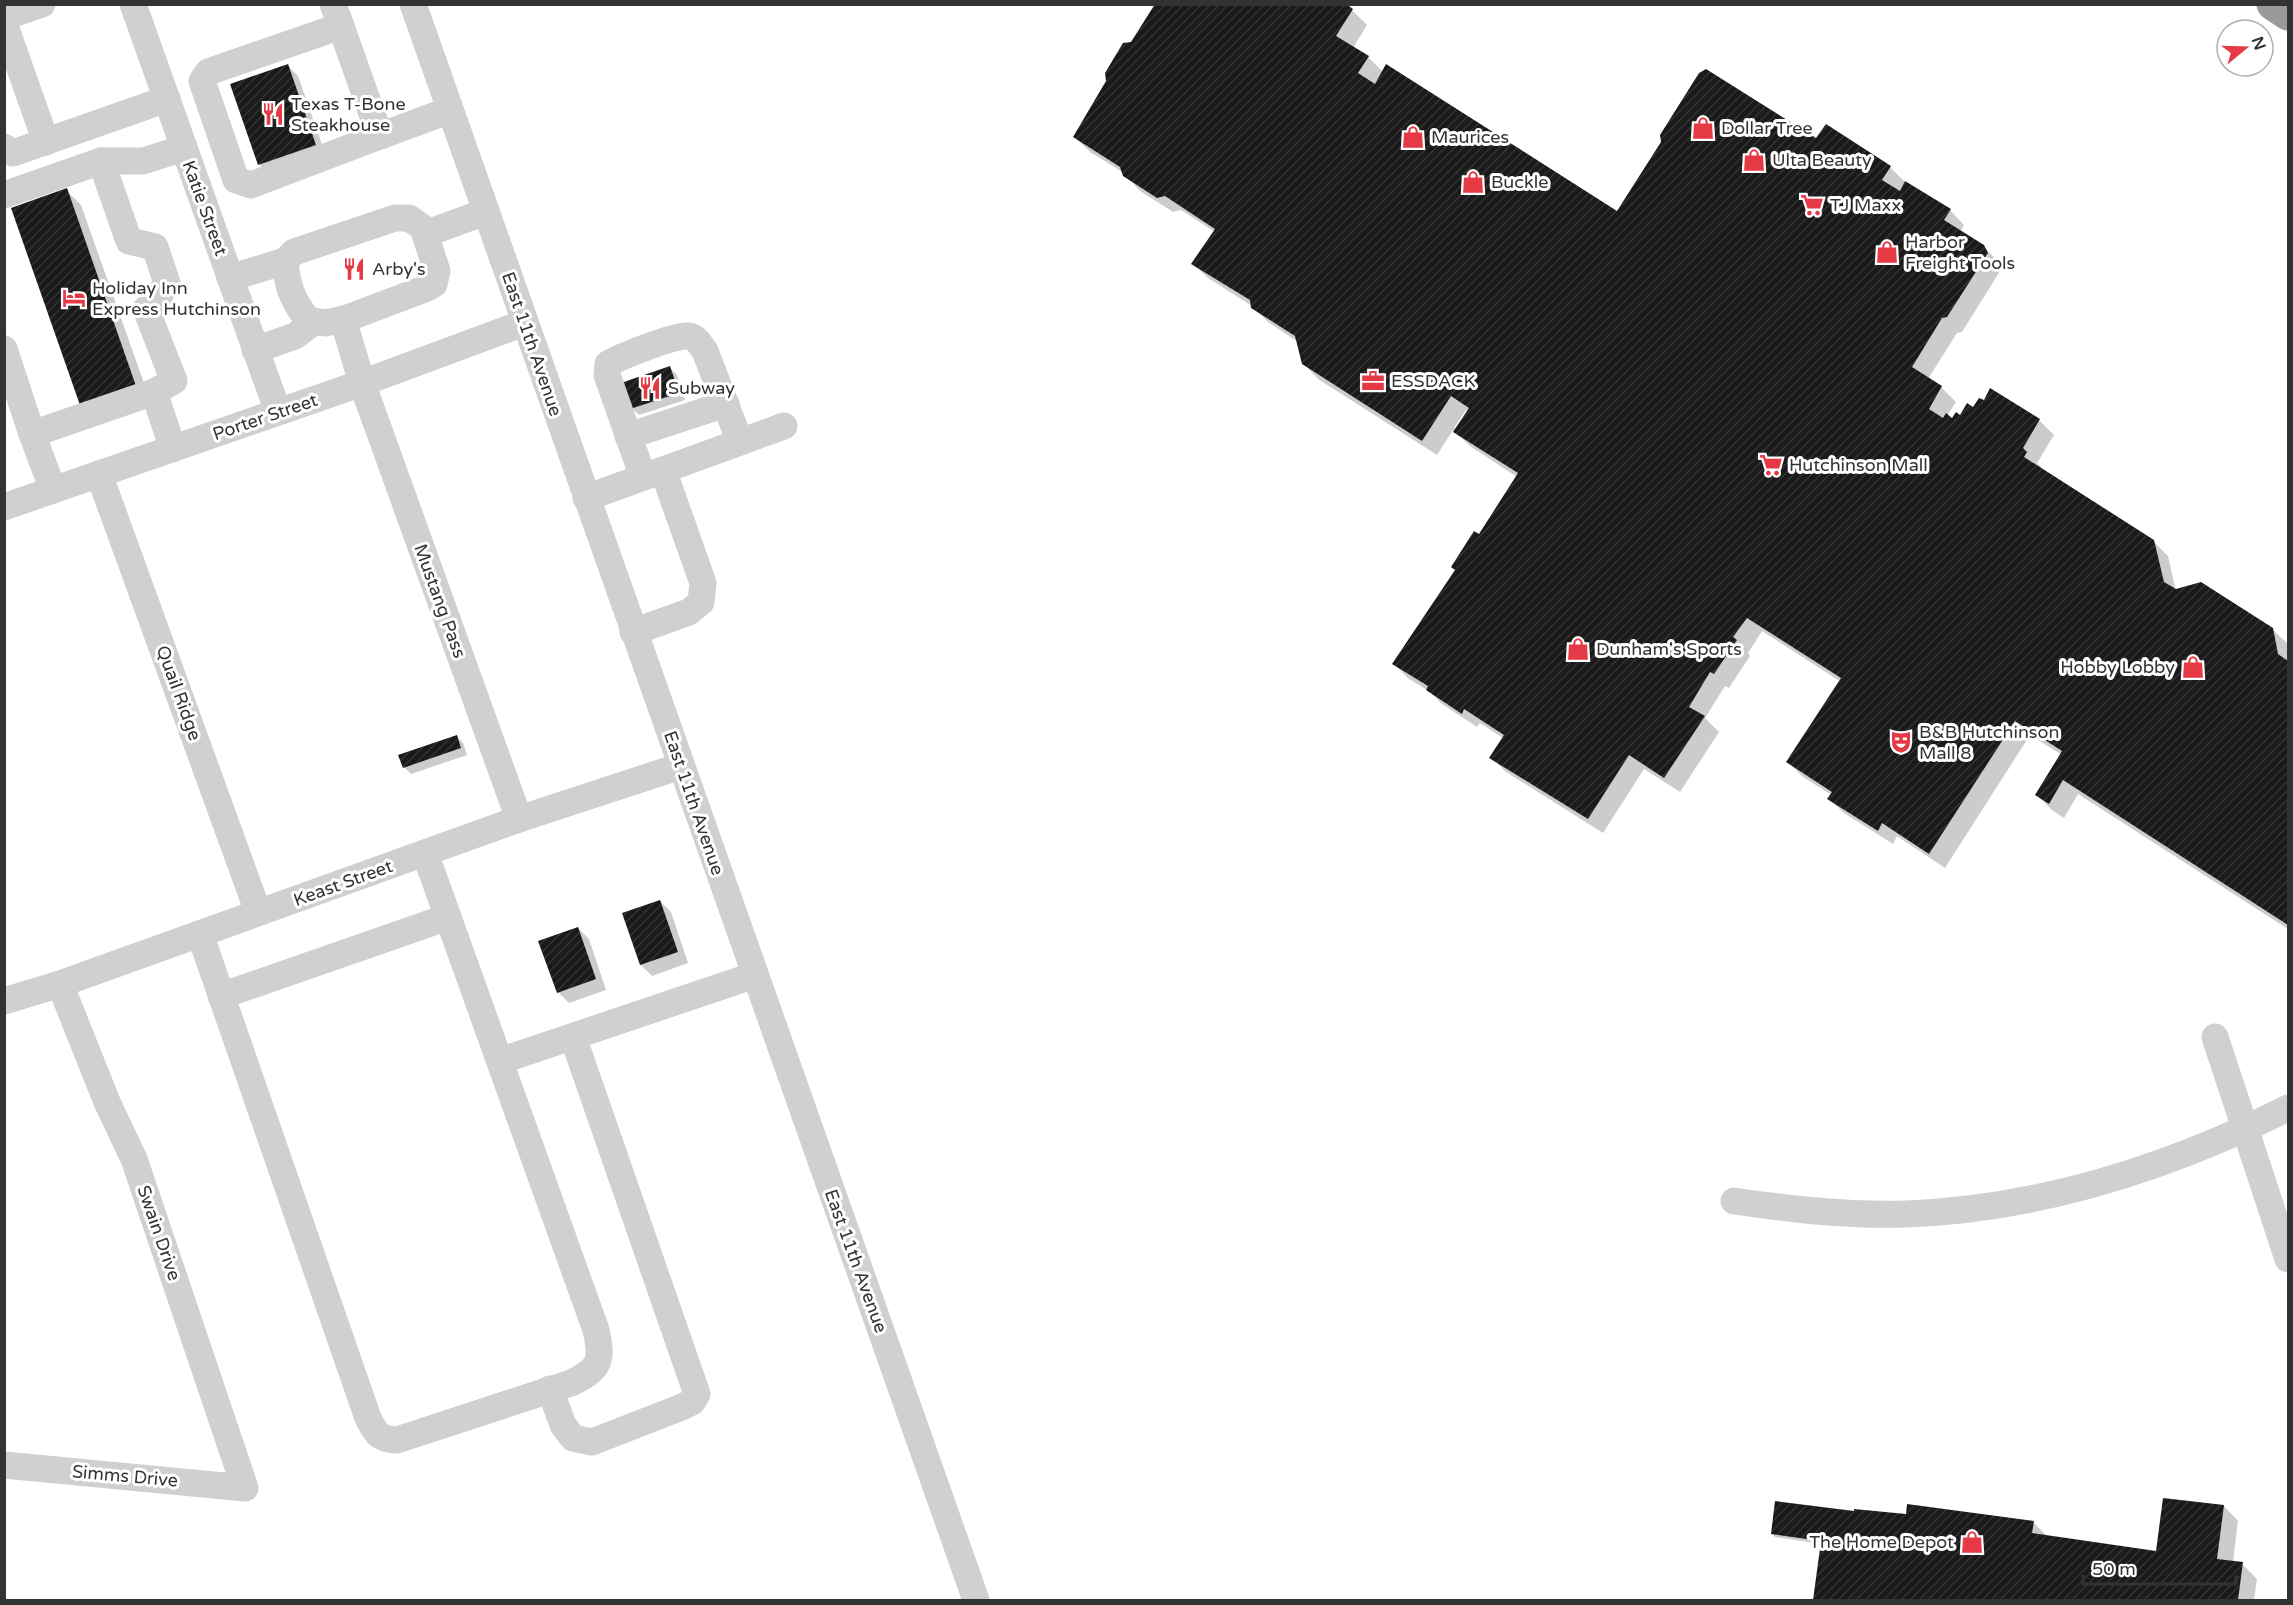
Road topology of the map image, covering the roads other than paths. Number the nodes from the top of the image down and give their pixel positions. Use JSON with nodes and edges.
{"nodes":[{"id":1,"x":42,"y":4,"type":"edge"},
{"id":2,"x":133,"y":4,"type":"edge"},
{"id":3,"x":413,"y":4,"type":"edge"},
{"id":4,"x":2273,"y":4,"type":"edge"},
{"id":5,"x":2289,"y":14,"type":"edge"},
{"id":6,"x":337,"y":15,"type":"edge"},
{"id":7,"x":4,"y":17,"type":"edge"},
{"id":8,"x":4,"y":23,"type":"edge"},
{"id":9,"x":167,"y":99,"type":"junction"},
{"id":10,"x":450,"y":110,"type":"junction"},
{"id":11,"x":380,"y":136,"type":"junction"},
{"id":12,"x":46,"y":142,"type":"junction"},
{"id":13,"x":4,"y":147,"type":"edge"},
{"id":14,"x":184,"y":148,"type":"junction"},
{"id":15,"x":102,"y":161,"type":"junction"},
{"id":16,"x":4,"y":195,"type":"edge"},
{"id":17,"x":485,"y":212,"type":"junction"},
{"id":18,"x":425,"y":234,"type":"junction"},
{"id":19,"x":285,"y":261,"type":"junction"},
{"id":20,"x":230,"y":278,"type":"junction"},
{"id":21,"x":343,"y":319,"type":"junction"},
{"id":22,"x":315,"y":321,"type":"junction"},
{"id":23,"x":524,"y":323,"type":"junction"},
{"id":24,"x":4,"y":349,"type":"edge"},
{"id":25,"x":255,"y":350,"type":"junction"},
{"id":26,"x":362,"y":383,"type":"junction"},
{"id":27,"x":154,"y":392,"type":"junction"},
{"id":28,"x":726,"y":404,"type":"junction"},
{"id":29,"x":278,"y":412,"type":"junction"},
{"id":30,"x":784,"y":426,"type":"dead end"},
{"id":31,"x":32,"y":434,"type":"junction"},
{"id":32,"x":628,"y":436,"type":"junction"},
{"id":33,"x":740,"y":442,"type":"junction"},
{"id":34,"x":172,"y":449,"type":"junction"},
{"id":35,"x":653,"y":473,"type":"junction"},
{"id":36,"x":99,"y":474,"type":"junction"},
{"id":37,"x":53,"y":490,"type":"junction"},
{"id":38,"x":586,"y":498,"type":"junction"},
{"id":39,"x":4,"y":507,"type":"edge"},
{"id":40,"x":633,"y":632,"type":"junction"},
{"id":41,"x":681,"y":766,"type":"junction"},
{"id":42,"x":519,"y":819,"type":"junction"},
{"id":43,"x":425,"y":853,"type":"junction"},
{"id":44,"x":258,"y":912,"type":"junction"},
{"id":45,"x":448,"y":917,"type":"junction"},
{"id":46,"x":200,"y":934,"type":"junction"},
{"id":47,"x":755,"y":975,"type":"junction"},
{"id":48,"x":60,"y":984,"type":"junction"},
{"id":49,"x":221,"y":996,"type":"junction"},
{"id":50,"x":4,"y":1001,"type":"edge"},
{"id":51,"x":573,"y":1037,"type":"junction"},
{"id":52,"x":2215,"y":1038,"type":"dead end"},
{"id":53,"x":500,"y":1061,"type":"junction"},
{"id":54,"x":2289,"y":1108,"type":"edge"},
{"id":55,"x":2246,"y":1129,"type":"junction"},
{"id":56,"x":1734,"y":1201,"type":"dead end"},
{"id":57,"x":2289,"y":1259,"type":"edge"},
{"id":58,"x":550,"y":1389,"type":"junction"},
{"id":59,"x":4,"y":1465,"type":"edge"},
{"id":60,"x":245,"y":1488,"type":"joint"},
{"id":61,"x":976,"y":1600,"type":"edge"}],
"edges":[{"from":1,"to":7,"type":"street"},
{"from":2,"to":9,"type":"street","name":"Katie Street"},
{"from":3,"to":10,"type":"street","name":"East 11th Avenue"},
{"from":4,"to":5,"type":"highway"},
{"from":6,"to":11,"type":"street"},
{"from":6,"to":11,"type":"street"},
{"from":8,"to":12,"type":"street"},
{"from":9,"to":12,"type":"street"},
{"from":9,"to":14,"type":"street","name":"Katie Street"},
{"from":10,"to":11,"type":"street"},
{"from":10,"to":17,"type":"street","name":"East 11th Avenue"},
{"from":12,"to":13,"type":"street"},
{"from":14,"to":15,"type":"street"},
{"from":14,"to":20,"type":"street","name":"Katie Street"},
{"from":15,"to":16,"type":"street"},
{"from":15,"to":27,"type":"street"},
{"from":17,"to":18,"type":"street"},
{"from":17,"to":23,"type":"street","name":"East 11th Avenue"},
{"from":18,"to":19,"type":"street"},
{"from":18,"to":21,"type":"street"},
{"from":19,"to":20,"type":"street"},
{"from":19,"to":22,"type":"street"},
{"from":20,"to":25,"type":"street","name":"Katie Street"},
{"from":21,"to":22,"type":"street"},
{"from":21,"to":26,"type":"street","name":"Mustang Pass"},
{"from":22,"to":25,"type":"street"},
{"from":23,"to":26,"type":"street","name":"Porter Street"},
{"from":23,"to":38,"type":"street","name":"East 11th Avenue"},
{"from":24,"to":31,"type":"street"},
{"from":25,"to":29,"type":"street","name":"Katie Street"},
{"from":26,"to":29,"type":"street","name":"Porter Street"},
{"from":26,"to":42,"type":"street","name":"Mustang Pass"},
{"from":27,"to":31,"type":"street"},
{"from":27,"to":34,"type":"street"},
{"from":28,"to":32,"type":"street"},
{"from":28,"to":32,"type":"street"},
{"from":28,"to":33,"type":"street"},
{"from":29,"to":34,"type":"street","name":"Porter Street"},
{"from":30,"to":33,"type":"street"},
{"from":31,"to":37,"type":"street"},
{"from":32,"to":35,"type":"street"},
{"from":33,"to":35,"type":"street"},
{"from":34,"to":36,"type":"street","name":"Porter Street"},
{"from":35,"to":38,"type":"street"},
{"from":35,"to":40,"type":"street"},
{"from":36,"to":37,"type":"street","name":"Porter Street"},
{"from":36,"to":44,"type":"street","name":"Quail Ridge"},
{"from":37,"to":39,"type":"street","name":"Porter Street"},
{"from":38,"to":40,"type":"street","name":"East 11th Avenue"},
{"from":40,"to":41,"type":"street","name":"East 11th Avenue"},
{"from":41,"to":42,"type":"street","name":"Keast Street"},
{"from":41,"to":47,"type":"street","name":"East 11th Avenue"},
{"from":42,"to":43,"type":"street","name":"Keast Street"},
{"from":43,"to":44,"type":"street","name":"Keast Street"},
{"from":43,"to":45,"type":"street"},
{"from":44,"to":46,"type":"street","name":"Keast Street"},
{"from":45,"to":49,"type":"street"},
{"from":45,"to":53,"type":"street"},
{"from":46,"to":48,"type":"street","name":"Keast Street"},
{"from":46,"to":49,"type":"street"},
{"from":47,"to":51,"type":"street"},
{"from":47,"to":61,"type":"street","name":"East 11th Avenue"},
{"from":48,"to":50,"type":"street","name":"Keast Street"},
{"from":48,"to":60,"type":"street","name":"Swain Drive"},
{"from":49,"to":58,"type":"street"},
{"from":51,"to":53,"type":"street"},
{"from":51,"to":58,"type":"street"},
{"from":52,"to":55,"type":"street"},
{"from":53,"to":58,"type":"street"},
{"from":54,"to":55,"type":"street"},
{"from":55,"to":56,"type":"street"},
{"from":55,"to":57,"type":"street"},
{"from":59,"to":60,"type":"street","name":"Simms Drive"}]}
